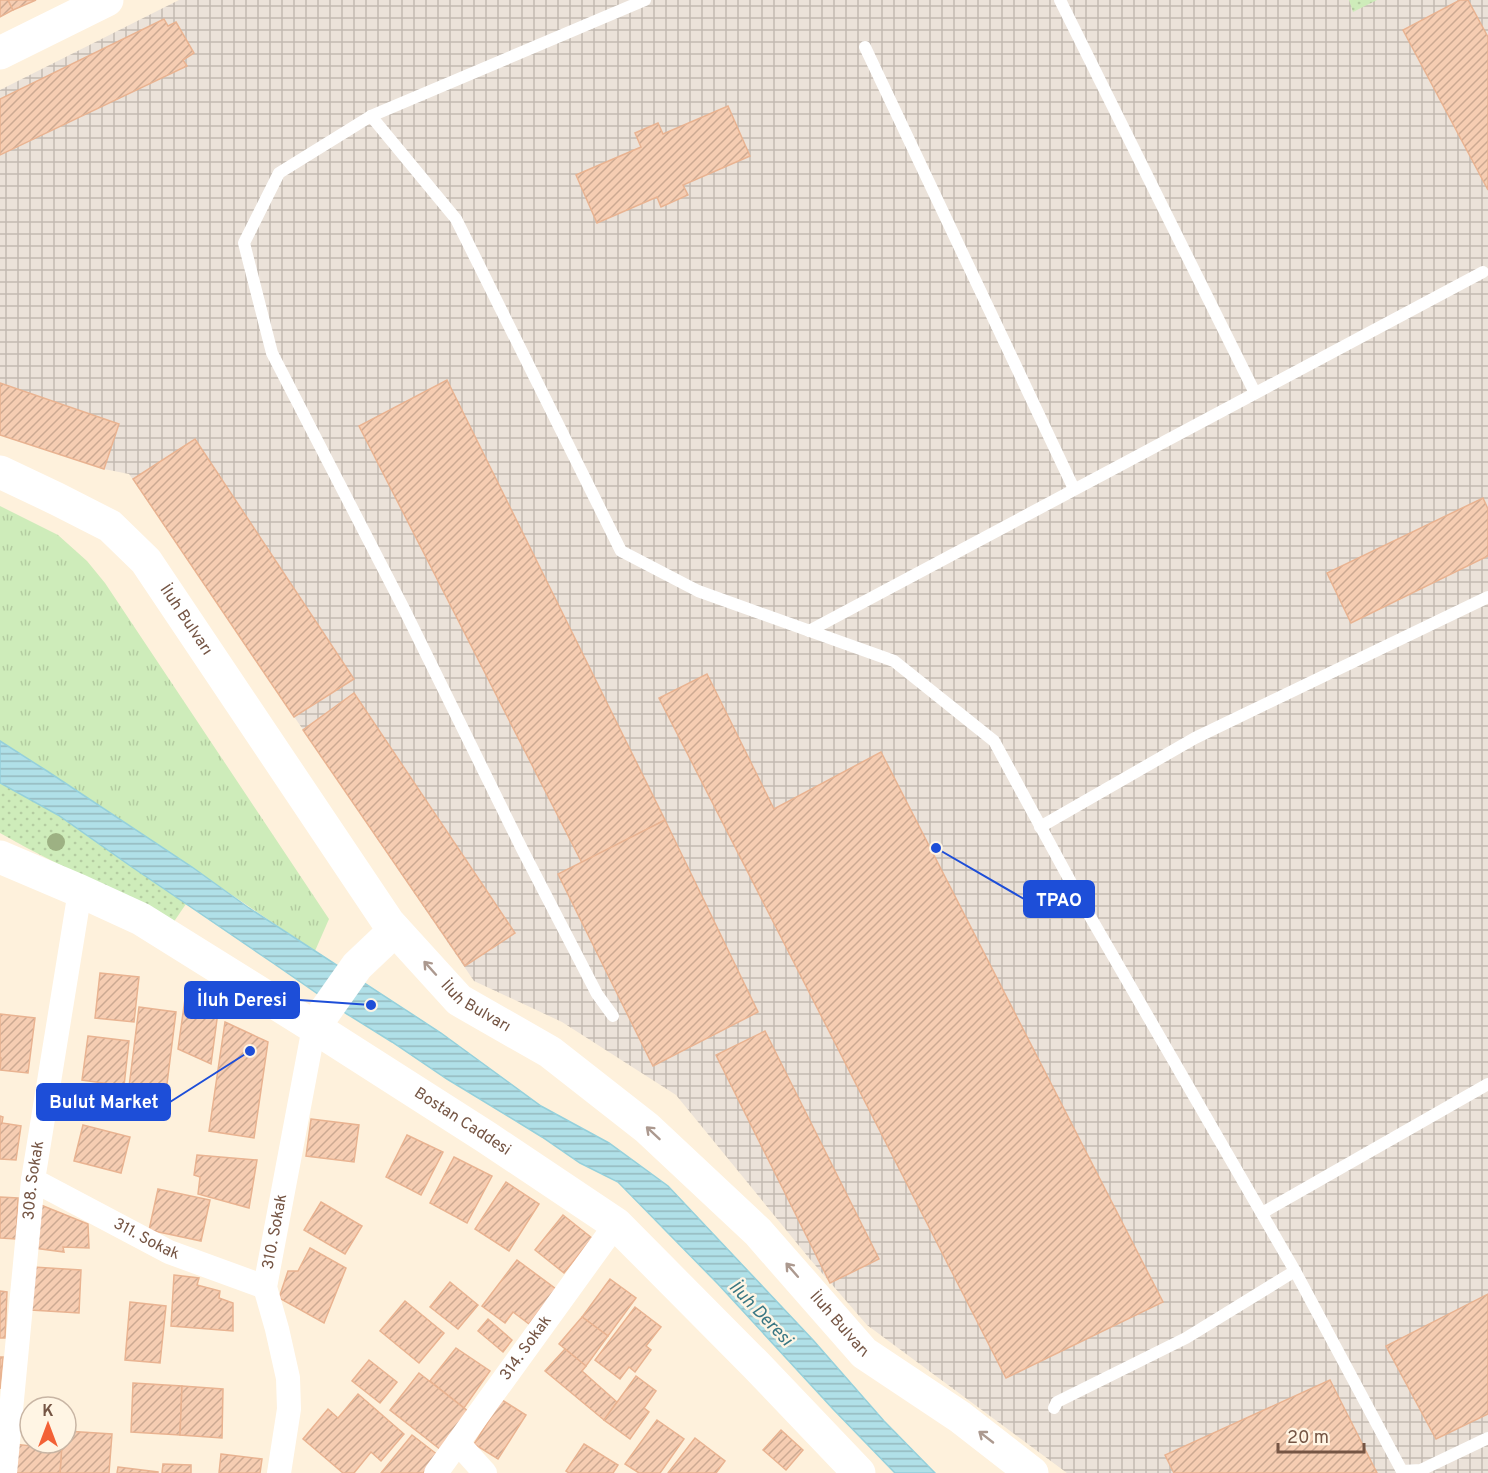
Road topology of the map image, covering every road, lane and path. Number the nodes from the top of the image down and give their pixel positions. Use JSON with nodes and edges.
{"nodes":[{"id":1,"x":107,"y":0,"type":"edge"},
{"id":2,"x":645,"y":0,"type":"edge"},
{"id":3,"x":1060,"y":0,"type":"edge"},
{"id":4,"x":865,"y":47,"type":"dead end"},
{"id":5,"x":0,"y":53,"type":"edge"},
{"id":6,"x":371,"y":116,"type":"junction"},
{"id":7,"x":1483,"y":272,"type":"dead end"},
{"id":8,"x":1255,"y":393,"type":"junction"},
{"id":9,"x":0,"y":472,"type":"edge"},
{"id":10,"x":1074,"y":489,"type":"junction"},
{"id":11,"x":1488,"y":597,"type":"edge"},
{"id":12,"x":809,"y":631,"type":"junction"},
{"id":13,"x":1040,"y":826,"type":"junction"},
{"id":14,"x":0,"y":857,"type":"edge"},
{"id":15,"x":80,"y":891,"type":"junction"},
{"id":16,"x":395,"y":930,"type":"junction"},
{"id":17,"x":613,"y":1016,"type":"dead end"},
{"id":18,"x":321,"y":1017,"type":"junction"},
{"id":19,"x":1488,"y":1084,"type":"edge"},
{"id":20,"x":33,"y":1180,"type":"junction"},
{"id":21,"x":1262,"y":1213,"type":"junction"},
{"id":22,"x":616,"y":1224,"type":"junction"},
{"id":23,"x":1295,"y":1271,"type":"junction"},
{"id":24,"x":265,"y":1287,"type":"junction"},
{"id":25,"x":1054,"y":1408,"type":"dead end"},
{"id":26,"x":1488,"y":1438,"type":"edge"},
{"id":27,"x":458,"y":1443,"type":"junction"},
{"id":28,"x":6,"y":1473,"type":"edge"},
{"id":29,"x":279,"y":1473,"type":"edge"},
{"id":30,"x":436,"y":1473,"type":"edge"},
{"id":31,"x":485,"y":1473,"type":"edge"},
{"id":32,"x":859,"y":1473,"type":"edge"},
{"id":33,"x":1032,"y":1473,"type":"edge"}],
"edges":[{"from":1,"to":5,"type":"street"},
{"from":2,"to":6,"type":"lane"},
{"from":3,"to":8,"type":"lane"},
{"from":4,"to":10,"type":"lane"},
{"from":6,"to":12,"type":"lane"},
{"from":6,"to":17,"type":"lane"},
{"from":7,"to":8,"type":"lane"},
{"from":8,"to":10,"type":"lane"},
{"from":9,"to":16,"type":"street","name":"İluh Bulvarı"},
{"from":10,"to":12,"type":"lane"},
{"from":11,"to":13,"type":"lane"},
{"from":12,"to":13,"type":"lane"},
{"from":13,"to":21,"type":"lane"},
{"from":14,"to":15,"type":"street","name":"Bostan Caddesi"},
{"from":15,"to":18,"type":"street","name":"Bostan Caddesi"},
{"from":15,"to":20,"type":"street","name":"308. Sokak"},
{"from":16,"to":18,"type":"street"},
{"from":33,"to":16,"type":"street","name":"İluh Bulvarı","one_way":true},
{"from":18,"to":22,"type":"street","name":"Bostan Caddesi"},
{"from":18,"to":24,"type":"street","name":"310. Sokak"},
{"from":19,"to":21,"type":"lane"},
{"from":20,"to":24,"type":"street","name":"311. Sokak"},
{"from":20,"to":28,"type":"street","name":"308. Sokak"},
{"from":21,"to":23,"type":"lane"},
{"from":22,"to":27,"type":"street","name":"314. Sokak"},
{"from":22,"to":32,"type":"street","name":"Bostan Caddesi"},
{"from":23,"to":25,"type":"lane"},
{"from":23,"to":26,"type":"lane"},
{"from":24,"to":29,"type":"street","name":"310. Sokak"},
{"from":27,"to":30,"type":"street","name":"314. Sokak"},
{"from":27,"to":31,"type":"street"}]}
